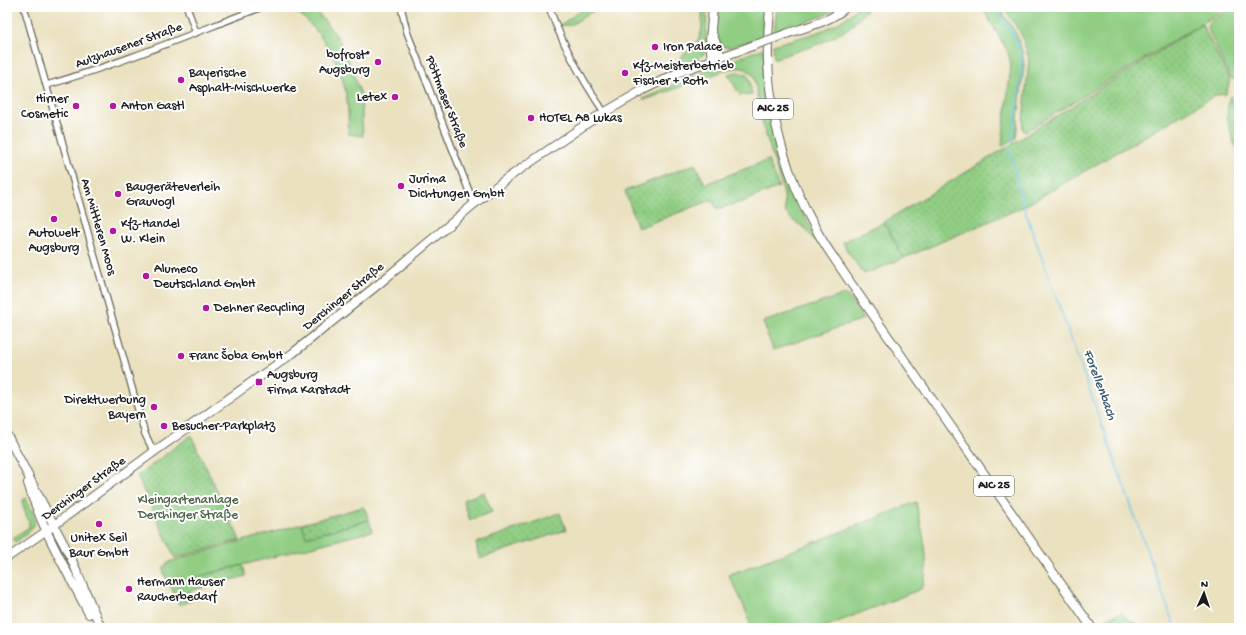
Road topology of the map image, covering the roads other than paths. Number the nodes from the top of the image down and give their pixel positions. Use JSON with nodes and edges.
{"nodes":[{"id":1,"x":24,"y":7,"type":"edge"},
{"id":2,"x":187,"y":7,"type":"edge"},
{"id":3,"x":262,"y":7,"type":"edge"},
{"id":4,"x":401,"y":7,"type":"edge"},
{"id":5,"x":549,"y":7,"type":"edge"},
{"id":6,"x":712,"y":7,"type":"edge"},
{"id":7,"x":770,"y":7,"type":"edge"},
{"id":8,"x":846,"y":7,"type":"edge"},
{"id":9,"x":710,"y":29,"type":"junction"},
{"id":10,"x":196,"y":33,"type":"junction"},
{"id":11,"x":721,"y":57,"type":"junction"},
{"id":12,"x":712,"y":60,"type":"junction"},
{"id":13,"x":47,"y":85,"type":"junction"},
{"id":14,"x":604,"y":112,"type":"junction"},
{"id":15,"x":474,"y":204,"type":"junction"},
{"id":16,"x":7,"y":435,"type":"edge"},
{"id":17,"x":155,"y":451,"type":"junction"},
{"id":18,"x":24,"y":469,"type":"junction"},
{"id":19,"x":54,"y":526,"type":"junction"},
{"id":20,"x":46,"y":531,"type":"junction"},
{"id":21,"x":7,"y":558,"type":"edge"},
{"id":22,"x":96,"y":628,"type":"edge"},
{"id":23,"x":101,"y":628,"type":"edge"},
{"id":24,"x":1092,"y":628,"type":"edge"}],
"edges":[{"from":1,"to":13,"type":"street","name":"Am Mittleren Moos"},
{"from":2,"to":10,"type":"street"},
{"from":3,"to":10,"type":"street","name":"Aulzhausener Straße"},
{"from":4,"to":15,"type":"street","name":"Pöttmeser Straße"},
{"from":5,"to":14,"type":"street"},
{"from":6,"to":9,"type":"main road"},
{"from":7,"to":24,"type":"main road","number":"AIC 25"},
{"from":8,"to":11,"type":"main road","name":"Derchinger Straße","bridge":true},
{"from":9,"to":11,"type":"main road"},
{"from":9,"to":12,"type":"main road"},
{"from":10,"to":13,"type":"street","name":"Aulzhausener Straße"},
{"from":11,"to":12,"type":"main road","name":"Derchinger Straße"},
{"from":12,"to":14,"type":"main road","name":"Derchinger Straße"},
{"from":13,"to":17,"type":"street","name":"Am Mittleren Moos"},
{"from":14,"to":15,"type":"main road","name":"Derchinger Straße"},
{"from":15,"to":17,"type":"main road","name":"Derchinger Straße"},
{"from":16,"to":18,"type":"main road"},
{"from":17,"to":19,"type":"main road","name":"Derchinger Straße"},
{"from":18,"to":19,"type":"main road"},
{"from":18,"to":20,"type":"main road"},
{"from":19,"to":20,"type":"main road","name":"Derchinger Straße"},
{"from":19,"to":23,"type":"main road"},
{"from":20,"to":21,"type":"street","name":"Derchinger Straße"},
{"from":20,"to":22,"type":"main road"}]}
